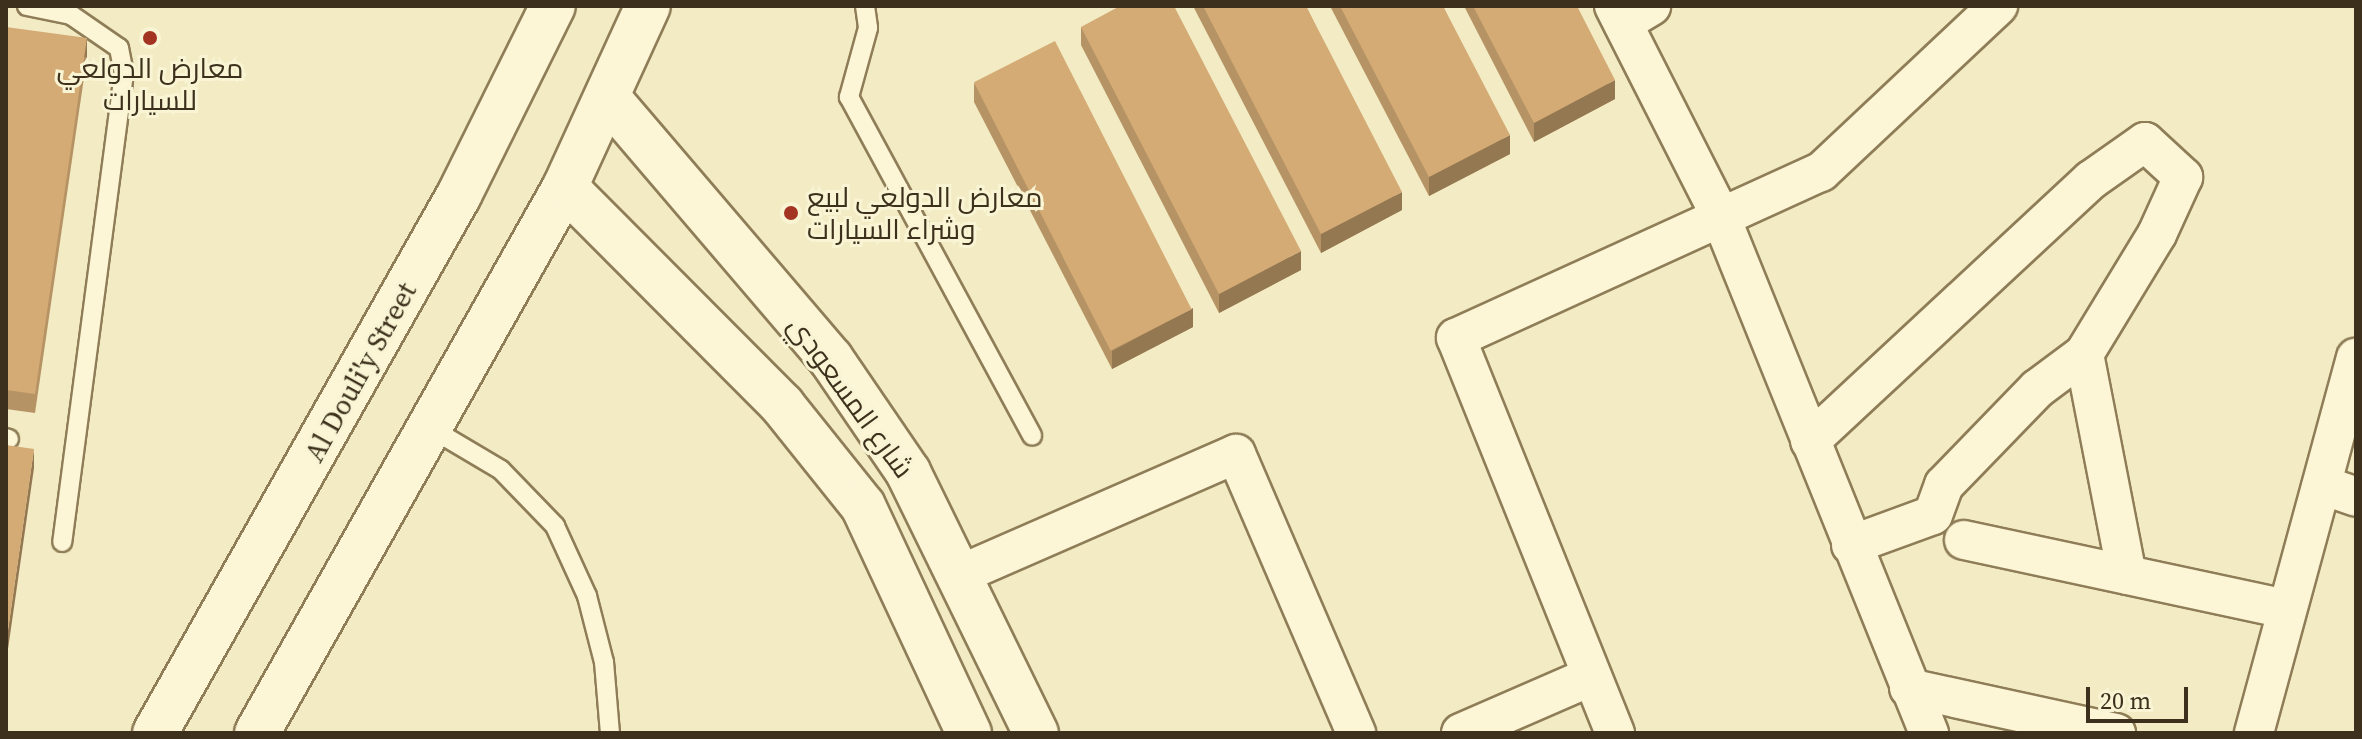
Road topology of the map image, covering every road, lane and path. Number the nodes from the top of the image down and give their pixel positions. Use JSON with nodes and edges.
{"nodes":[{"id":1,"x":27,"y":6,"type":"edge"},
{"id":2,"x":553,"y":6,"type":"edge"},
{"id":3,"x":648,"y":6,"type":"edge"},
{"id":4,"x":865,"y":6,"type":"edge"},
{"id":5,"x":1998,"y":6,"type":"edge"},
{"id":6,"x":1629,"y":12,"type":"edge"},
{"id":7,"x":608,"y":98,"type":"junction"},
{"id":8,"x":565,"y":187,"type":"junction"},
{"id":9,"x":1720,"y":215,"type":"junction"},
{"id":10,"x":2084,"y":354,"type":"junction"},
{"id":11,"x":2356,"y":358,"type":"edge"},
{"id":12,"x":432,"y":429,"type":"junction"},
{"id":13,"x":1032,"y":436,"type":"dead end"},
{"id":14,"x":1810,"y":441,"type":"junction"},
{"id":15,"x":2339,"y":491,"type":"edge"},
{"id":16,"x":1964,"y":540,"type":"dead end"},
{"id":17,"x":62,"y":542,"type":"dead end"},
{"id":18,"x":1851,"y":545,"type":"junction"},
{"id":19,"x":961,"y":574,"type":"junction"},
{"id":20,"x":2127,"y":575,"type":"junction"},
{"id":21,"x":2287,"y":609,"type":"junction"},
{"id":22,"x":1590,"y":677,"type":"junction"},
{"id":23,"x":1909,"y":688,"type":"junction"},
{"id":24,"x":155,"y":733,"type":"edge"},
{"id":25,"x":257,"y":733,"type":"edge"},
{"id":26,"x":610,"y":733,"type":"edge"},
{"id":27,"x":969,"y":733,"type":"edge"},
{"id":28,"x":1036,"y":733,"type":"edge"},
{"id":29,"x":1356,"y":733,"type":"edge"},
{"id":30,"x":1461,"y":733,"type":"edge"},
{"id":31,"x":1615,"y":733,"type":"edge"},
{"id":32,"x":1929,"y":733,"type":"edge"},
{"id":33,"x":2116,"y":733,"type":"edge"},
{"id":34,"x":2254,"y":733,"type":"edge"}],
"edges":[{"from":1,"to":17,"type":"lane"},
{"from":2,"to":24,"type":"main road","name":"Al Douli'y Street"},
{"from":3,"to":7,"type":"main road"},
{"from":4,"to":13,"type":"lane"},
{"from":5,"to":9,"type":"street"},
{"from":6,"to":9,"type":"street"},
{"from":7,"to":8,"type":"main road"},
{"from":7,"to":19,"type":"main road","name":"شارع المسعودي"},
{"from":8,"to":12,"type":"main road"},
{"from":8,"to":27,"type":"main road","name":"شارع المسعودي"},
{"from":9,"to":14,"type":"street"},
{"from":9,"to":22,"type":"street"},
{"from":10,"to":14,"type":"street"},
{"from":10,"to":18,"type":"street"},
{"from":10,"to":20,"type":"street"},
{"from":11,"to":15,"type":"street"},
{"from":12,"to":25,"type":"main road"},
{"from":12,"to":26,"type":"lane"},
{"from":14,"to":18,"type":"street"},
{"from":15,"to":21,"type":"street"},
{"from":16,"to":20,"type":"street"},
{"from":18,"to":23,"type":"street"},
{"from":19,"to":28,"type":"main road","name":"شارع المسعودي"},
{"from":19,"to":29,"type":"street"},
{"from":20,"to":21,"type":"street"},
{"from":21,"to":34,"type":"street"},
{"from":22,"to":30,"type":"street"},
{"from":22,"to":31,"type":"street"},
{"from":23,"to":32,"type":"street"},
{"from":23,"to":33,"type":"street"}]}
